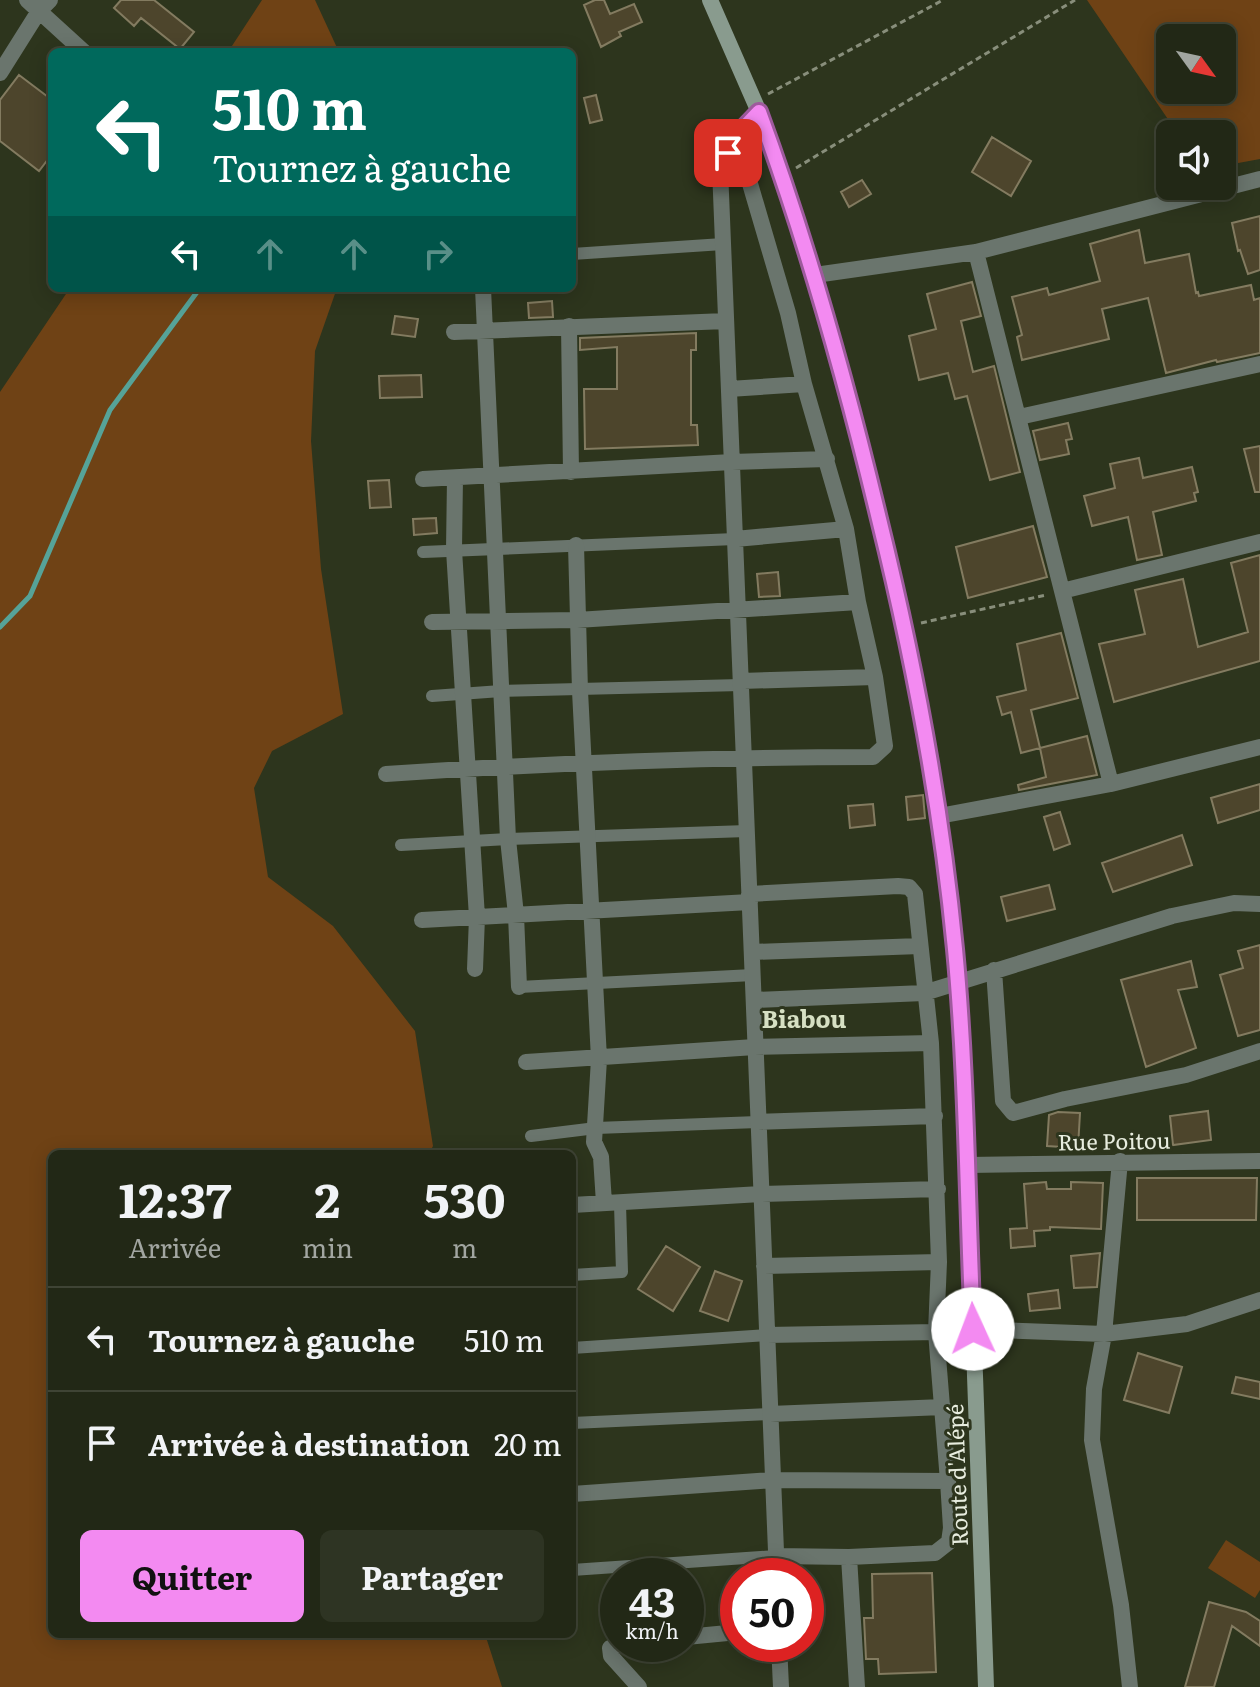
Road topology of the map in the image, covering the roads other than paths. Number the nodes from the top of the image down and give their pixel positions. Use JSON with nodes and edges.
{"nodes":[{"id":1,"x":710,"y":0,"type":"edge"},
{"id":2,"x":39,"y":4,"type":"edge"},
{"id":3,"x":80,"y":48,"type":"edge"},
{"id":4,"x":0,"y":73,"type":"edge"},
{"id":5,"x":757,"y":107,"type":"junction"},
{"id":6,"x":736,"y":136,"type":"junction"},
{"id":7,"x":1260,"y":179,"type":"edge"},
{"id":8,"x":723,"y":244,"type":"junction"},
{"id":9,"x":976,"y":252,"type":"junction"},
{"id":10,"x":576,"y":254,"type":"edge"},
{"id":11,"x":815,"y":275,"type":"junction"},
{"id":12,"x":483,"y":292,"type":"edge"},
{"id":13,"x":726,"y":321,"type":"junction"},
{"id":14,"x":569,"y":326,"type":"junction"},
{"id":15,"x":485,"y":331,"type":"junction"},
{"id":16,"x":454,"y":332,"type":"dead end"},
{"id":17,"x":1260,"y":364,"type":"edge"},
{"id":18,"x":804,"y":384,"type":"junction"},
{"id":19,"x":729,"y":389,"type":"junction"},
{"id":20,"x":1019,"y":417,"type":"junction"},
{"id":21,"x":827,"y":459,"type":"junction"},
{"id":22,"x":732,"y":462,"type":"junction"},
{"id":23,"x":571,"y":472,"type":"junction"},
{"id":24,"x":493,"y":477,"type":"junction"},
{"id":25,"x":455,"y":478,"type":"junction"},
{"id":26,"x":423,"y":479,"type":"dead end"},
{"id":27,"x":846,"y":529,"type":"junction"},
{"id":28,"x":735,"y":539,"type":"junction"},
{"id":29,"x":1260,"y":542,"type":"edge"},
{"id":30,"x":576,"y":545,"type":"junction"},
{"id":31,"x":496,"y":548,"type":"junction"},
{"id":32,"x":454,"y":550,"type":"junction"},
{"id":33,"x":423,"y":552,"type":"dead end"},
{"id":34,"x":1062,"y":591,"type":"junction"},
{"id":35,"x":858,"y":602,"type":"junction"},
{"id":36,"x":738,"y":610,"type":"junction"},
{"id":37,"x":577,"y":620,"type":"junction"},
{"id":38,"x":497,"y":621,"type":"junction"},
{"id":39,"x":432,"y":622,"type":"dead end"},
{"id":40,"x":459,"y":622,"type":"junction"},
{"id":41,"x":875,"y":677,"type":"junction"},
{"id":42,"x":741,"y":683,"type":"junction"},
{"id":43,"x":501,"y":691,"type":"junction"},
{"id":44,"x":580,"y":691,"type":"junction"},
{"id":45,"x":463,"y":693,"type":"junction"},
{"id":46,"x":432,"y":696,"type":"dead end"},
{"id":47,"x":1260,"y":747,"type":"edge"},
{"id":48,"x":744,"y":757,"type":"junction"},
{"id":49,"x":584,"y":764,"type":"junction"},
{"id":50,"x":506,"y":766,"type":"junction"},
{"id":51,"x":466,"y":769,"type":"junction"},
{"id":52,"x":386,"y":774,"type":"dead end"},
{"id":53,"x":1111,"y":784,"type":"junction"},
{"id":54,"x":939,"y":816,"type":"junction"},
{"id":55,"x":747,"y":831,"type":"junction"},
{"id":56,"x":587,"y":837,"type":"junction"},
{"id":57,"x":508,"y":839,"type":"junction"},
{"id":58,"x":471,"y":841,"type":"junction"},
{"id":59,"x":401,"y":845,"type":"dead end"},
{"id":60,"x":750,"y":898,"type":"junction"},
{"id":61,"x":1260,"y":904,"type":"edge"},
{"id":62,"x":593,"y":911,"type":"junction"},
{"id":63,"x":516,"y":915,"type":"junction"},
{"id":64,"x":477,"y":917,"type":"junction"},
{"id":65,"x":422,"y":920,"type":"dead end"},
{"id":66,"x":920,"y":946,"type":"junction"},
{"id":67,"x":752,"y":952,"type":"junction"},
{"id":68,"x":475,"y":969,"type":"dead end"},
{"id":69,"x":994,"y":970,"type":"junction"},
{"id":70,"x":753,"y":975,"type":"junction"},
{"id":71,"x":958,"y":982,"type":"junction"},
{"id":72,"x":594,"y":983,"type":"junction"},
{"id":73,"x":519,"y":987,"type":"joint"},
{"id":74,"x":924,"y":993,"type":"junction"},
{"id":75,"x":754,"y":1000,"type":"junction"},
{"id":76,"x":931,"y":1043,"type":"junction"},
{"id":77,"x":755,"y":1047,"type":"junction"},
{"id":78,"x":1260,"y":1051,"type":"edge"},
{"id":79,"x":599,"y":1059,"type":"junction"},
{"id":80,"x":526,"y":1062,"type":"dead end"},
{"id":81,"x":935,"y":1116,"type":"junction"},
{"id":82,"x":758,"y":1122,"type":"junction"},
{"id":83,"x":596,"y":1128,"type":"junction"},
{"id":84,"x":531,"y":1136,"type":"dead end"},
{"id":85,"x":1120,"y":1161,"type":"junction"},
{"id":86,"x":1260,"y":1161,"type":"edge"},
{"id":87,"x":968,"y":1165,"type":"junction"},
{"id":88,"x":938,"y":1189,"type":"junction"},
{"id":89,"x":761,"y":1194,"type":"junction"},
{"id":90,"x":612,"y":1204,"type":"junction"},
{"id":91,"x":576,"y":1205,"type":"edge"},
{"id":92,"x":939,"y":1262,"type":"junction"},
{"id":93,"x":764,"y":1266,"type":"junction"},
{"id":94,"x":576,"y":1275,"type":"edge"},
{"id":95,"x":1260,"y":1300,"type":"edge"},
{"id":96,"x":972,"y":1324,"type":"junction"},
{"id":97,"x":936,"y":1332,"type":"junction"},
{"id":98,"x":1104,"y":1334,"type":"junction"},
{"id":99,"x":767,"y":1335,"type":"junction"},
{"id":100,"x":576,"y":1348,"type":"edge"},
{"id":101,"x":943,"y":1407,"type":"junction"},
{"id":102,"x":770,"y":1414,"type":"junction"},
{"id":103,"x":576,"y":1423,"type":"edge"},
{"id":104,"x":773,"y":1480,"type":"junction"},
{"id":105,"x":948,"y":1481,"type":"junction"},
{"id":106,"x":576,"y":1494,"type":"edge"},
{"id":107,"x":776,"y":1556,"type":"junction"},
{"id":108,"x":849,"y":1557,"type":"junction"},
{"id":109,"x":576,"y":1570,"type":"edge"},
{"id":110,"x":616,"y":1662,"type":"edge"},
{"id":111,"x":780,"y":1662,"type":"edge"},
{"id":112,"x":639,"y":1687,"type":"edge"},
{"id":113,"x":781,"y":1687,"type":"edge"},
{"id":114,"x":857,"y":1687,"type":"edge"},
{"id":115,"x":986,"y":1687,"type":"edge"},
{"id":116,"x":1130,"y":1687,"type":"edge"}],
"edges":[{"from":1,"to":5,"type":"main road","name":"Route d'Alépé"},
{"from":2,"to":3,"type":"street"},
{"from":2,"to":4,"type":"street"},
{"from":5,"to":6,"type":"street"},
{"from":5,"to":11,"type":"main road","name":"Route d'Alépé"},
{"from":6,"to":8,"type":"street"},
{"from":6,"to":18,"type":"street"},
{"from":7,"to":9,"type":"street"},
{"from":8,"to":10,"type":"street"},
{"from":8,"to":13,"type":"street"},
{"from":9,"to":11,"type":"street"},
{"from":9,"to":20,"type":"street"},
{"from":11,"to":54,"type":"main road","name":"Route d'Alépé"},
{"from":12,"to":15,"type":"street"},
{"from":13,"to":14,"type":"street"},
{"from":13,"to":19,"type":"street"},
{"from":14,"to":15,"type":"street"},
{"from":14,"to":23,"type":"street"},
{"from":15,"to":16,"type":"street"},
{"from":15,"to":24,"type":"street"},
{"from":17,"to":20,"type":"street"},
{"from":18,"to":19,"type":"street"},
{"from":18,"to":21,"type":"street"},
{"from":19,"to":22,"type":"street"},
{"from":20,"to":34,"type":"street"},
{"from":21,"to":22,"type":"street"},
{"from":21,"to":27,"type":"street"},
{"from":22,"to":23,"type":"street"},
{"from":22,"to":28,"type":"street"},
{"from":23,"to":24,"type":"street"},
{"from":24,"to":25,"type":"street"},
{"from":24,"to":31,"type":"street"},
{"from":25,"to":26,"type":"street"},
{"from":25,"to":32,"type":"street"},
{"from":27,"to":28,"type":"street"},
{"from":27,"to":35,"type":"street"},
{"from":28,"to":30,"type":"street"},
{"from":28,"to":36,"type":"street"},
{"from":29,"to":34,"type":"street"},
{"from":30,"to":31,"type":"street"},
{"from":30,"to":37,"type":"street"},
{"from":31,"to":32,"type":"street"},
{"from":31,"to":38,"type":"street"},
{"from":32,"to":33,"type":"street"},
{"from":32,"to":40,"type":"street"},
{"from":34,"to":53,"type":"street"},
{"from":35,"to":36,"type":"street"},
{"from":35,"to":41,"type":"street"},
{"from":36,"to":37,"type":"street"},
{"from":36,"to":42,"type":"street"},
{"from":37,"to":38,"type":"street"},
{"from":37,"to":44,"type":"street"},
{"from":38,"to":40,"type":"street"},
{"from":38,"to":43,"type":"street"},
{"from":39,"to":40,"type":"street"},
{"from":40,"to":45,"type":"street"},
{"from":41,"to":42,"type":"street"},
{"from":41,"to":48,"type":"street"},
{"from":42,"to":44,"type":"street"},
{"from":42,"to":48,"type":"street"},
{"from":43,"to":44,"type":"street"},
{"from":43,"to":45,"type":"street"},
{"from":43,"to":50,"type":"street"},
{"from":44,"to":49,"type":"street"},
{"from":45,"to":46,"type":"street"},
{"from":45,"to":51,"type":"street"},
{"from":47,"to":53,"type":"street"},
{"from":48,"to":49,"type":"street"},
{"from":48,"to":55,"type":"street"},
{"from":49,"to":50,"type":"street"},
{"from":49,"to":56,"type":"street"},
{"from":50,"to":51,"type":"street"},
{"from":50,"to":57,"type":"street"},
{"from":51,"to":52,"type":"street"},
{"from":51,"to":58,"type":"street"},
{"from":53,"to":54,"type":"street"},
{"from":54,"to":71,"type":"main road","name":"Route d'Alépé"},
{"from":55,"to":56,"type":"street"},
{"from":55,"to":60,"type":"street"},
{"from":56,"to":57,"type":"street"},
{"from":56,"to":62,"type":"street"},
{"from":57,"to":58,"type":"street"},
{"from":57,"to":63,"type":"street"},
{"from":58,"to":59,"type":"street"},
{"from":58,"to":64,"type":"street"},
{"from":60,"to":62,"type":"street"},
{"from":60,"to":66,"type":"street"},
{"from":60,"to":67,"type":"street"},
{"from":61,"to":69,"type":"street"},
{"from":62,"to":63,"type":"street"},
{"from":62,"to":72,"type":"street"},
{"from":63,"to":64,"type":"street"},
{"from":63,"to":73,"type":"street"},
{"from":64,"to":65,"type":"street"},
{"from":64,"to":68,"type":"street"},
{"from":66,"to":67,"type":"street"},
{"from":66,"to":74,"type":"street"},
{"from":67,"to":70,"type":"street"},
{"from":69,"to":71,"type":"street"},
{"from":69,"to":78,"type":"street"},
{"from":70,"to":72,"type":"street"},
{"from":70,"to":75,"type":"street"},
{"from":71,"to":74,"type":"street"},
{"from":71,"to":87,"type":"main road","name":"Route d'Alépé"},
{"from":72,"to":73,"type":"street"},
{"from":72,"to":79,"type":"street"},
{"from":74,"to":75,"type":"street"},
{"from":74,"to":76,"type":"street"},
{"from":75,"to":77,"type":"street"},
{"from":76,"to":77,"type":"street"},
{"from":76,"to":81,"type":"street"},
{"from":77,"to":79,"type":"street"},
{"from":77,"to":82,"type":"street"},
{"from":79,"to":80,"type":"street"},
{"from":79,"to":83,"type":"street"},
{"from":81,"to":82,"type":"street"},
{"from":81,"to":88,"type":"street"},
{"from":82,"to":83,"type":"street"},
{"from":82,"to":89,"type":"street"},
{"from":83,"to":84,"type":"street"},
{"from":83,"to":90,"type":"street"},
{"from":85,"to":86,"type":"street","name":"Rue Poitou"},
{"from":85,"to":87,"type":"street","name":"Rue Poitou"},
{"from":85,"to":98,"type":"street"},
{"from":87,"to":96,"type":"main road","name":"Route d'Alépé"},
{"from":88,"to":89,"type":"street"},
{"from":88,"to":92,"type":"street"},
{"from":89,"to":90,"type":"street"},
{"from":89,"to":93,"type":"street"},
{"from":90,"to":91,"type":"street"},
{"from":90,"to":94,"type":"street"},
{"from":92,"to":93,"type":"street"},
{"from":92,"to":97,"type":"street"},
{"from":93,"to":99,"type":"street"},
{"from":95,"to":98,"type":"street"},
{"from":96,"to":97,"type":"street"},
{"from":96,"to":98,"type":"street"},
{"from":96,"to":115,"type":"main road","name":"Route d'Alépé"},
{"from":97,"to":99,"type":"street"},
{"from":97,"to":101,"type":"street"},
{"from":98,"to":116,"type":"street"},
{"from":99,"to":100,"type":"street"},
{"from":99,"to":102,"type":"street"},
{"from":101,"to":102,"type":"street"},
{"from":101,"to":105,"type":"street"},
{"from":102,"to":103,"type":"street"},
{"from":102,"to":104,"type":"street"},
{"from":104,"to":105,"type":"street"},
{"from":104,"to":106,"type":"street"},
{"from":104,"to":107,"type":"street"},
{"from":105,"to":108,"type":"street"},
{"from":107,"to":108,"type":"street"},
{"from":107,"to":109,"type":"street"},
{"from":108,"to":114,"type":"street"},
{"from":110,"to":112,"type":"street"},
{"from":111,"to":113,"type":"street"}]}
